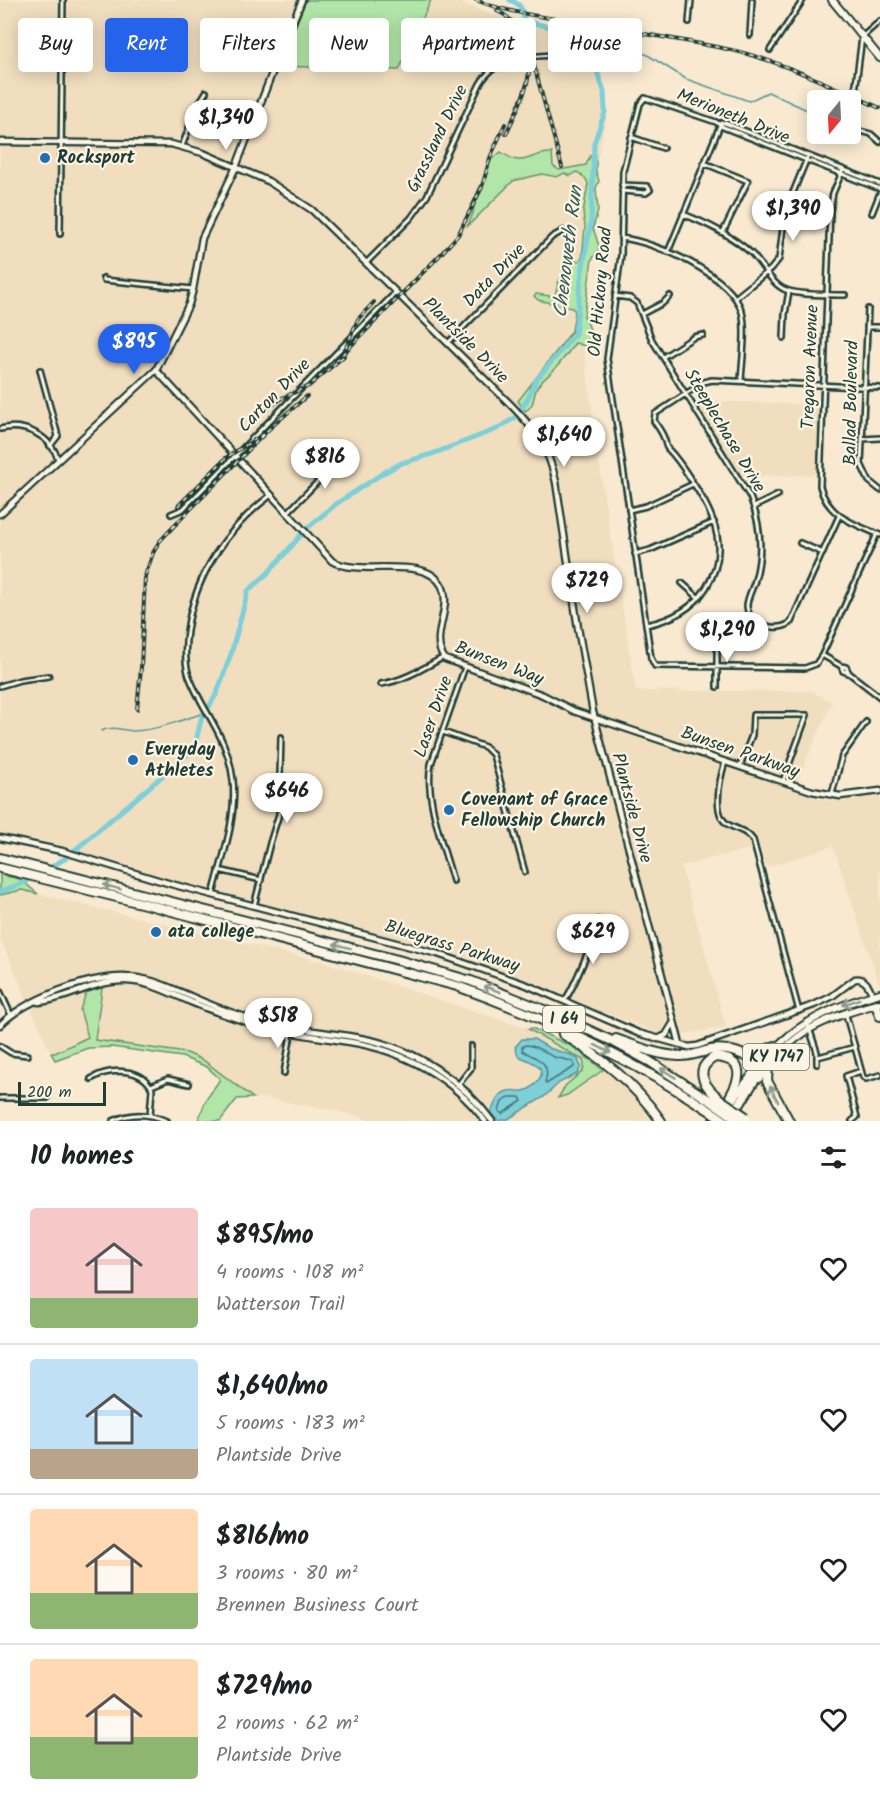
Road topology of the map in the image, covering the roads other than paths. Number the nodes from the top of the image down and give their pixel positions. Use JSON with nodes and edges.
{"nodes":[{"id":1,"x":63,"y":0,"type":"edge"},
{"id":2,"x":302,"y":0,"type":"edge"},
{"id":3,"x":691,"y":0,"type":"edge"},
{"id":4,"x":752,"y":0,"type":"edge"},
{"id":5,"x":803,"y":0,"type":"edge"},
{"id":6,"x":832,"y":0,"type":"edge"},
{"id":7,"x":880,"y":21,"type":"edge"},
{"id":8,"x":689,"y":22,"type":"dead end"},
{"id":9,"x":750,"y":35,"type":"dead end"},
{"id":10,"x":862,"y":36,"type":"junction"},
{"id":11,"x":770,"y":50,"type":"dead end"},
{"id":12,"x":548,"y":56,"type":"edge"},
{"id":13,"x":880,"y":58,"type":"edge"},
{"id":14,"x":855,"y":90,"type":"edge"},
{"id":15,"x":206,"y":92,"type":"dead end"},
{"id":16,"x":644,"y":99,"type":"joint"},
{"id":17,"x":721,"y":123,"type":"junction"},
{"id":18,"x":861,"y":131,"type":"edge"},
{"id":19,"x":631,"y":136,"type":"junction"},
{"id":20,"x":0,"y":142,"type":"edge"},
{"id":21,"x":61,"y":142,"type":"junction"},
{"id":22,"x":880,"y":142,"type":"edge"},
{"id":23,"x":182,"y":146,"type":"junction"},
{"id":24,"x":663,"y":148,"type":"dead end"},
{"id":25,"x":808,"y":156,"type":"junction"},
{"id":26,"x":806,"y":161,"type":"junction"},
{"id":27,"x":704,"y":163,"type":"junction"},
{"id":28,"x":236,"y":167,"type":"junction"},
{"id":29,"x":843,"y":170,"type":"junction"},
{"id":30,"x":841,"y":175,"type":"junction"},
{"id":31,"x":880,"y":184,"type":"edge"},
{"id":32,"x":622,"y":185,"type":"junction"},
{"id":33,"x":622,"y":191,"type":"junction"},
{"id":34,"x":880,"y":191,"type":"edge"},
{"id":35,"x":872,"y":213,"type":"dead end"},
{"id":36,"x":683,"y":214,"type":"junction"},
{"id":37,"x":563,"y":231,"type":"dead end"},
{"id":38,"x":723,"y":232,"type":"junction"},
{"id":39,"x":60,"y":234,"type":"dead end"},
{"id":40,"x":621,"y":238,"type":"junction"},
{"id":41,"x":668,"y":253,"type":"junction"},
{"id":42,"x":366,"y":262,"type":"junction"},
{"id":43,"x":768,"y":272,"type":"junction"},
{"id":44,"x":103,"y":278,"type":"dead end"},
{"id":45,"x":193,"y":289,"type":"junction"},
{"id":46,"x":789,"y":291,"type":"junction"},
{"id":47,"x":396,"y":292,"type":"junction"},
{"id":48,"x":827,"y":294,"type":"junction"},
{"id":49,"x":845,"y":295,"type":"dead end"},
{"id":50,"x":615,"y":296,"type":"junction"},
{"id":51,"x":670,"y":296,"type":"dead end"},
{"id":52,"x":735,"y":298,"type":"junction"},
{"id":53,"x":868,"y":309,"type":"dead end"},
{"id":54,"x":641,"y":314,"type":"junction"},
{"id":55,"x":867,"y":327,"type":"junction"},
{"id":56,"x":880,"y":327,"type":"edge"},
{"id":57,"x":703,"y":335,"type":"dead end"},
{"id":58,"x":784,"y":338,"type":"dead end"},
{"id":59,"x":448,"y":343,"type":"junction"},
{"id":60,"x":663,"y":357,"type":"junction"},
{"id":61,"x":40,"y":370,"type":"dead end"},
{"id":62,"x":156,"y":370,"type":"junction"},
{"id":63,"x":741,"y":381,"type":"junction"},
{"id":64,"x":823,"y":384,"type":"junction"},
{"id":65,"x":864,"y":387,"type":"junction"},
{"id":66,"x":880,"y":388,"type":"edge"},
{"id":67,"x":686,"y":393,"type":"junction"},
{"id":68,"x":0,"y":429,"type":"edge"},
{"id":69,"x":880,"y":438,"type":"edge"},
{"id":70,"x":862,"y":439,"type":"junction"},
{"id":71,"x":50,"y":446,"type":"junction"},
{"id":72,"x":354,"y":453,"type":"dead end"},
{"id":73,"x":235,"y":456,"type":"junction"},
{"id":74,"x":58,"y":459,"type":"junction"},
{"id":75,"x":693,"y":484,"type":"junction"},
{"id":76,"x":880,"y":490,"type":"edge"},
{"id":77,"x":271,"y":495,"type":"junction"},
{"id":78,"x":778,"y":495,"type":"dead end"},
{"id":79,"x":754,"y":507,"type":"junction"},
{"id":80,"x":629,"y":510,"type":"junction"},
{"id":81,"x":287,"y":513,"type":"junction"},
{"id":82,"x":0,"y":514,"type":"edge"},
{"id":83,"x":171,"y":514,"type":"dead end"},
{"id":84,"x":839,"y":516,"type":"junction"},
{"id":85,"x":714,"y":521,"type":"junction"},
{"id":86,"x":878,"y":534,"type":"edge"},
{"id":87,"x":800,"y":543,"type":"dead end"},
{"id":88,"x":823,"y":553,"type":"junction"},
{"id":89,"x":635,"y":554,"type":"junction"},
{"id":90,"x":682,"y":583,"type":"dead end"},
{"id":91,"x":699,"y":598,"type":"junction"},
{"id":92,"x":646,"y":626,"type":"junction"},
{"id":93,"x":717,"y":640,"type":"dead end"},
{"id":94,"x":822,"y":656,"type":"junction"},
{"id":95,"x":444,"y":657,"type":"junction"},
{"id":96,"x":465,"y":667,"type":"junction"},
{"id":97,"x":716,"y":668,"type":"junction"},
{"id":98,"x":49,"y":676,"type":"dead end"},
{"id":99,"x":381,"y":684,"type":"dead end"},
{"id":100,"x":0,"y":686,"type":"edge"},
{"id":101,"x":717,"y":687,"type":"dead end"},
{"id":102,"x":880,"y":698,"type":"edge"},
{"id":103,"x":595,"y":718,"type":"junction"},
{"id":104,"x":866,"y":722,"type":"dead end"},
{"id":105,"x":442,"y":732,"type":"junction"},
{"id":106,"x":281,"y":737,"type":"dead end"},
{"id":107,"x":725,"y":762,"type":"junction"},
{"id":108,"x":740,"y":766,"type":"junction"},
{"id":109,"x":783,"y":782,"type":"junction"},
{"id":110,"x":880,"y":791,"type":"edge"},
{"id":111,"x":832,"y":796,"type":"junction"},
{"id":112,"x":0,"y":838,"type":"edge"},
{"id":113,"x":0,"y":858,"type":"edge"},
{"id":114,"x":0,"y":868,"type":"edge"},
{"id":115,"x":219,"y":870,"type":"junction"},
{"id":116,"x":525,"y":872,"type":"dead end"},
{"id":117,"x":261,"y":880,"type":"junction"},
{"id":118,"x":453,"y":881,"type":"dead end"},
{"id":119,"x":213,"y":895,"type":"junction"},
{"id":120,"x":255,"y":906,"type":"junction"},
{"id":121,"x":598,"y":920,"type":"dead end"},
{"id":122,"x":0,"y":991,"type":"edge"},
{"id":123,"x":876,"y":994,"type":"edge"},
{"id":124,"x":564,"y":1001,"type":"junction"},
{"id":125,"x":878,"y":1003,"type":"edge"},
{"id":126,"x":799,"y":1011,"type":"junction"},
{"id":127,"x":846,"y":1013,"type":"junction"},
{"id":128,"x":11,"y":1016,"type":"junction"},
{"id":129,"x":880,"y":1016,"type":"edge"},
{"id":130,"x":674,"y":1022,"type":"junction"},
{"id":131,"x":550,"y":1024,"type":"junction"},
{"id":132,"x":0,"y":1025,"type":"edge"},
{"id":133,"x":809,"y":1025,"type":"junction"},
{"id":134,"x":584,"y":1028,"type":"junction"},
{"id":135,"x":292,"y":1031,"type":"junction"},
{"id":136,"x":658,"y":1039,"type":"junction"},
{"id":137,"x":680,"y":1044,"type":"junction"},
{"id":138,"x":0,"y":1046,"type":"edge"},
{"id":139,"x":471,"y":1046,"type":"dead end"},
{"id":140,"x":775,"y":1046,"type":"junction"},
{"id":141,"x":855,"y":1047,"type":"junction"},
{"id":142,"x":738,"y":1053,"type":"junction"},
{"id":143,"x":27,"y":1055,"type":"dead end"},
{"id":144,"x":818,"y":1057,"type":"junction"},
{"id":145,"x":817,"y":1064,"type":"dead end"},
{"id":146,"x":759,"y":1065,"type":"junction"},
{"id":147,"x":768,"y":1066,"type":"junction"},
{"id":148,"x":861,"y":1071,"type":"junction"},
{"id":149,"x":284,"y":1073,"type":"dead end"},
{"id":150,"x":880,"y":1075,"type":"edge"},
{"id":151,"x":91,"y":1078,"type":"dead end"},
{"id":152,"x":189,"y":1084,"type":"dead end"},
{"id":153,"x":458,"y":1084,"type":"junction"},
{"id":154,"x":151,"y":1086,"type":"junction"},
{"id":155,"x":0,"y":1098,"type":"edge"},
{"id":156,"x":47,"y":1098,"type":"dead end"},
{"id":157,"x":717,"y":1106,"type":"junction"},
{"id":158,"x":738,"y":1107,"type":"junction"},
{"id":159,"x":150,"y":1115,"type":"junction"},
{"id":160,"x":744,"y":1120,"type":"edge"},
{"id":161,"x":113,"y":1121,"type":"edge"},
{"id":162,"x":167,"y":1121,"type":"edge"},
{"id":163,"x":485,"y":1121,"type":"edge"},
{"id":164,"x":492,"y":1121,"type":"edge"},
{"id":165,"x":661,"y":1121,"type":"edge"},
{"id":166,"x":714,"y":1121,"type":"edge"},
{"id":167,"x":719,"y":1121,"type":"edge"},
{"id":168,"x":727,"y":1121,"type":"edge"},
{"id":169,"x":789,"y":1121,"type":"edge"},
{"id":170,"x":852,"y":1121,"type":"edge"}],
"edges":[{"from":1,"to":21,"type":"street"},
{"from":2,"to":28,"type":"street"},
{"from":3,"to":8,"type":"street"},
{"from":4,"to":9,"type":"street"},
{"from":5,"to":11,"type":"street"},
{"from":6,"to":10,"type":"main road"},
{"from":7,"to":10,"type":"street"},
{"from":10,"to":13,"type":"main road"},
{"from":10,"to":14,"type":"street"},
{"from":12,"to":42,"type":"street","name":"Grassland Drive"},
{"from":15,"to":23,"type":"street"},
{"from":16,"to":17,"type":"street","name":"Merioneth Drive"},
{"from":16,"to":19,"type":"street","name":"Old Hickory Road"},
{"from":17,"to":25,"type":"street"},
{"from":17,"to":26,"type":"street","name":"Merioneth Drive"},
{"from":17,"to":27,"type":"street"},
{"from":18,"to":22,"type":"street"},
{"from":19,"to":24,"type":"street"},
{"from":19,"to":32,"type":"street","name":"Old Hickory Road"},
{"from":20,"to":21,"type":"street","name":"Plantside Drive"},
{"from":21,"to":23,"type":"street","name":"Plantside Drive"},
{"from":21,"to":39,"type":"street"},
{"from":23,"to":28,"type":"street","name":"Plantside Drive"},
{"from":25,"to":26,"type":"street"},
{"from":25,"to":29,"type":"street"},
{"from":26,"to":30,"type":"street","name":"Merioneth Drive"},
{"from":26,"to":43,"type":"street"},
{"from":27,"to":36,"type":"street"},
{"from":27,"to":38,"type":"street"},
{"from":28,"to":42,"type":"street","name":"Plantside Drive"},
{"from":28,"to":45,"type":"street"},
{"from":29,"to":30,"type":"street","name":"Tregaron Avenue"},
{"from":29,"to":31,"type":"street"},
{"from":30,"to":34,"type":"street","name":"Merioneth Drive"},
{"from":30,"to":48,"type":"street","name":"Tregaron Avenue"},
{"from":32,"to":33,"type":"street","name":"Old Hickory Road"},
{"from":32,"to":33,"type":"street"},
{"from":33,"to":40,"type":"street","name":"Old Hickory Road"},
{"from":34,"to":35,"type":"street"},
{"from":36,"to":38,"type":"street"},
{"from":36,"to":41,"type":"street"},
{"from":37,"to":59,"type":"street","name":"Data Drive"},
{"from":38,"to":43,"type":"street"},
{"from":40,"to":41,"type":"street"},
{"from":40,"to":50,"type":"street","name":"Old Hickory Road"},
{"from":41,"to":52,"type":"street"},
{"from":42,"to":47,"type":"street","name":"Plantside Drive"},
{"from":43,"to":46,"type":"street"},
{"from":43,"to":52,"type":"street"},
{"from":44,"to":45,"type":"street"},
{"from":45,"to":62,"type":"street"},
{"from":46,"to":48,"type":"street"},
{"from":46,"to":58,"type":"street"},
{"from":47,"to":59,"type":"street","name":"Plantside Drive"},
{"from":47,"to":73,"type":"street","name":"Carton Drive"},
{"from":48,"to":49,"type":"street"},
{"from":48,"to":64,"type":"street","name":"Tregaron Avenue"},
{"from":50,"to":54,"type":"street","name":"Steeplechase Drive"},
{"from":50,"to":80,"type":"street","name":"Old Hickory Road"},
{"from":51,"to":54,"type":"street"},
{"from":52,"to":63,"type":"street"},
{"from":53,"to":55,"type":"street","name":"Ballad Boulevard"},
{"from":54,"to":60,"type":"street","name":"Steeplechase Drive"},
{"from":55,"to":56,"type":"street"},
{"from":55,"to":65,"type":"street","name":"Ballad Boulevard"},
{"from":57,"to":60,"type":"street"},
{"from":59,"to":103,"type":"street","name":"Plantside Drive"},
{"from":60,"to":67,"type":"street","name":"Steeplechase Drive"},
{"from":61,"to":71,"type":"street"},
{"from":62,"to":73,"type":"street","name":"Bunsen Way"},
{"from":62,"to":74,"type":"street"},
{"from":63,"to":64,"type":"street"},
{"from":63,"to":67,"type":"street"},
{"from":64,"to":65,"type":"street"},
{"from":64,"to":84,"type":"street","name":"Tregaron Avenue"},
{"from":65,"to":66,"type":"street"},
{"from":65,"to":70,"type":"street","name":"Ballad Boulevard"},
{"from":67,"to":75,"type":"street"},
{"from":67,"to":79,"type":"street","name":"Steeplechase Drive"},
{"from":68,"to":71,"type":"street"},
{"from":69,"to":70,"type":"street"},
{"from":70,"to":76,"type":"street","name":"Ballad Boulevard"},
{"from":71,"to":74,"type":"street"},
{"from":72,"to":81,"type":"street"},
{"from":73,"to":77,"type":"street","name":"Bunsen Way"},
{"from":73,"to":83,"type":"street","name":"Carton Drive"},
{"from":74,"to":82,"type":"street"},
{"from":75,"to":80,"type":"street"},
{"from":75,"to":85,"type":"street"},
{"from":77,"to":81,"type":"street","name":"Bunsen Way"},
{"from":77,"to":115,"type":"street"},
{"from":78,"to":79,"type":"street"},
{"from":79,"to":88,"type":"street","name":"Steeplechase Drive"},
{"from":80,"to":89,"type":"street","name":"Old Hickory Road"},
{"from":81,"to":95,"type":"street","name":"Bunsen Way"},
{"from":84,"to":86,"type":"street"},
{"from":84,"to":88,"type":"street"},
{"from":85,"to":89,"type":"street"},
{"from":85,"to":91,"type":"street"},
{"from":86,"to":94,"type":"street"},
{"from":87,"to":88,"type":"street"},
{"from":89,"to":92,"type":"street","name":"Old Hickory Road"},
{"from":90,"to":91,"type":"street"},
{"from":91,"to":92,"type":"street"},
{"from":92,"to":97,"type":"street","name":"Old Hickory Road"},
{"from":93,"to":97,"type":"street"},
{"from":94,"to":97,"type":"street"},
{"from":94,"to":102,"type":"street"},
{"from":95,"to":96,"type":"street","name":"Bunsen Way"},
{"from":95,"to":99,"type":"street"},
{"from":96,"to":103,"type":"street","name":"Bunsen Way"},
{"from":96,"to":105,"type":"street","name":"Laser Drive"},
{"from":97,"to":101,"type":"street"},
{"from":98,"to":100,"type":"street"},
{"from":103,"to":107,"type":"street","name":"Bunsen Parkway"},
{"from":103,"to":130,"type":"street","name":"Plantside Drive"},
{"from":104,"to":111,"type":"street"},
{"from":105,"to":116,"type":"street"},
{"from":105,"to":118,"type":"street","name":"Laser Drive"},
{"from":106,"to":117,"type":"street"},
{"from":107,"to":108,"type":"street","name":"Bunsen Parkway"},
{"from":107,"to":126,"type":"street"},
{"from":108,"to":109,"type":"street","name":"Bunsen Parkway"},
{"from":108,"to":109,"type":"street"},
{"from":109,"to":111,"type":"street","name":"Bunsen Parkway"},
{"from":110,"to":111,"type":"street","name":"Bunsen Parkway"},
{"from":112,"to":119,"type":"street","name":"Bluegrass Parkway"},
{"from":134,"to":113,"type":"highway","number":"I 64","one_way":true},
{"from":114,"to":131,"type":"highway","number":"I 64"},
{"from":115,"to":117,"type":"street"},
{"from":115,"to":119,"type":"street"},
{"from":117,"to":120,"type":"street"},
{"from":119,"to":120,"type":"street","name":"Bluegrass Parkway"},
{"from":120,"to":124,"type":"street","name":"Bluegrass Parkway"},
{"from":121,"to":124,"type":"street"},
{"from":122,"to":128,"type":"street"},
{"from":123,"to":125,"type":"main road"},
{"from":123,"to":126,"type":"street","name":"Bluegrass Parkway"},
{"from":123,"to":133,"type":"main road","number":"KY 1747","one_way":true},
{"from":124,"to":136,"type":"street","name":"Bluegrass Parkway"},
{"from":125,"to":127,"type":"main road","number":"KY 1747"},
{"from":125,"to":129,"type":"highway"},
{"from":126,"to":137,"type":"street","name":"Bluegrass Parkway"},
{"from":127,"to":133,"type":"main road","number":"KY 1747"},
{"from":127,"to":141,"type":"street"},
{"from":128,"to":132,"type":"street"},
{"from":128,"to":135,"type":"street"},
{"from":130,"to":136,"type":"street"},
{"from":130,"to":137,"type":"street","name":"Plantside Drive"},
{"from":131,"to":157,"type":"highway","number":"I 64","one_way":true},
{"from":131,"to":165,"type":"highway"},
{"from":133,"to":140,"type":"main road","number":"KY 1747"},
{"from":133,"to":144,"type":"street"},
{"from":133,"to":147,"type":"main road","number":"KY 1747"},
{"from":134,"to":142,"type":"highway"},
{"from":157,"to":134,"type":"highway","number":"I 64","one_way":true},
{"from":135,"to":149,"type":"street"},
{"from":135,"to":153,"type":"street"},
{"from":135,"to":163,"type":"street"},
{"from":136,"to":137,"type":"street","name":"Bluegrass Parkway"},
{"from":138,"to":143,"type":"street"},
{"from":139,"to":153,"type":"street"},
{"from":140,"to":142,"type":"highway"},
{"from":140,"to":146,"type":"main road","number":"KY 1747"},
{"from":141,"to":144,"type":"street"},
{"from":141,"to":148,"type":"street"},
{"from":142,"to":146,"type":"highway"},
{"from":144,"to":145,"type":"street"},
{"from":146,"to":158,"type":"highway"},
{"from":146,"to":167,"type":"main road","number":"KY 1747"},
{"from":147,"to":158,"type":"main road","number":"KY 1747"},
{"from":169,"to":147,"type":"highway","one_way":true},
{"from":148,"to":150,"type":"street"},
{"from":148,"to":170,"type":"street"},
{"from":151,"to":154,"type":"street"},
{"from":152,"to":154,"type":"street"},
{"from":153,"to":164,"type":"street"},
{"from":154,"to":159,"type":"street"},
{"from":155,"to":156,"type":"street"},
{"from":157,"to":160,"type":"highway","bridge":true},
{"from":157,"to":166,"type":"highway"},
{"from":157,"to":168,"type":"highway","number":"I 64","bridge":true},
{"from":158,"to":168,"type":"main road","number":"KY 1747"},
{"from":159,"to":161,"type":"street"},
{"from":159,"to":162,"type":"street"}]}
